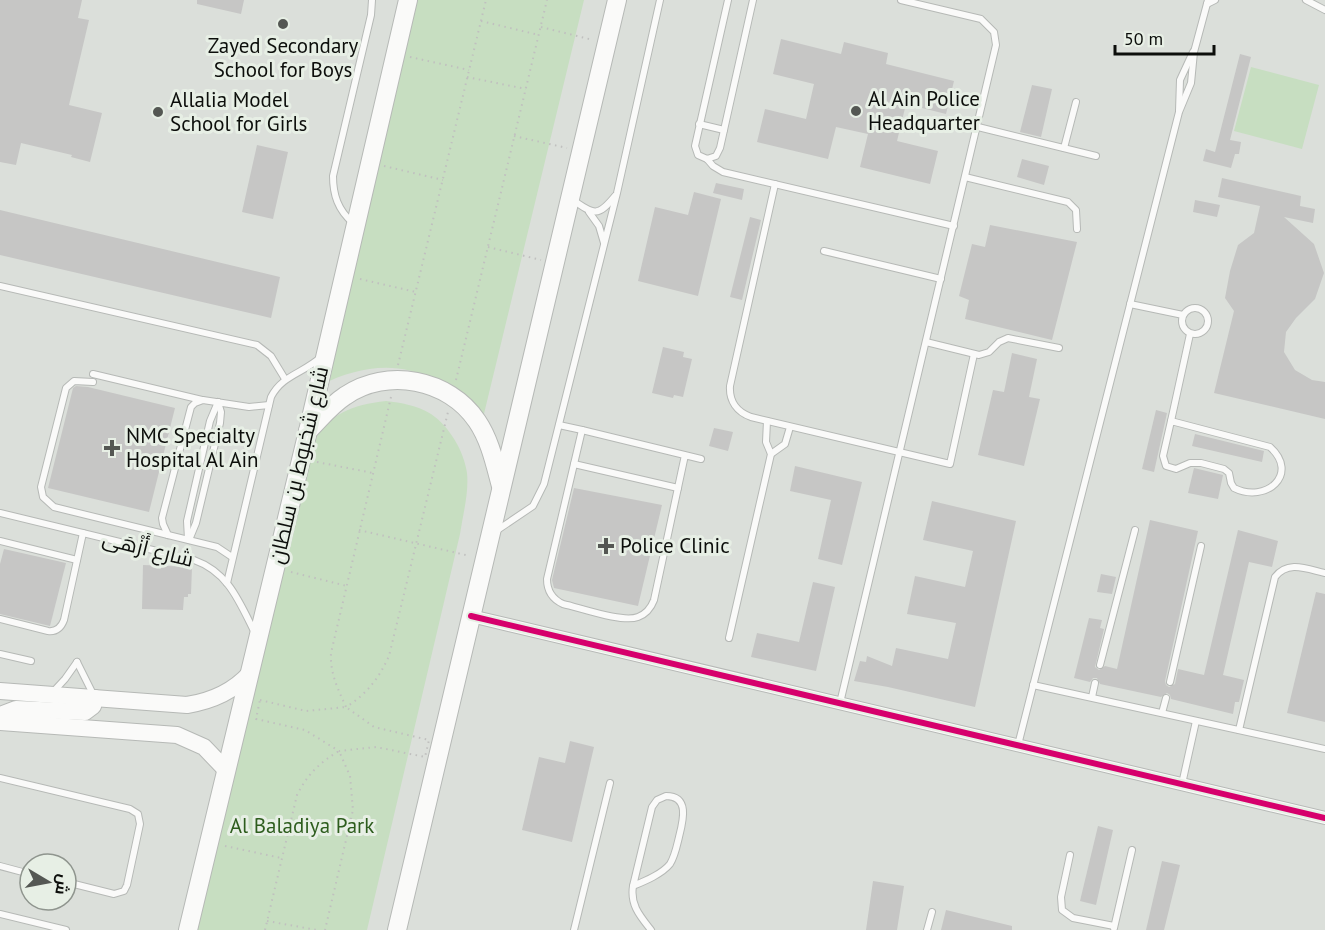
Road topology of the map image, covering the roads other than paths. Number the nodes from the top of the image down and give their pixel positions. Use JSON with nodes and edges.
{"nodes":[{"id":1,"x":372,"y":0,"type":"edge"},
{"id":2,"x":408,"y":0,"type":"edge"},
{"id":3,"x":617,"y":0,"type":"edge"},
{"id":4,"x":660,"y":0,"type":"edge"},
{"id":5,"x":728,"y":0,"type":"edge"},
{"id":6,"x":753,"y":0,"type":"edge"},
{"id":7,"x":901,"y":0,"type":"edge"},
{"id":8,"x":1215,"y":0,"type":"edge"},
{"id":9,"x":1306,"y":0,"type":"edge"},
{"id":10,"x":1207,"y":2,"type":"edge"},
{"id":11,"x":1325,"y":10,"type":"edge"},
{"id":12,"x":1194,"y":52,"type":"junction"},
{"id":13,"x":1076,"y":102,"type":"dead end"},
{"id":14,"x":1179,"y":112,"type":"junction"},
{"id":15,"x":699,"y":124,"type":"junction"},
{"id":16,"x":978,"y":127,"type":"junction"},
{"id":17,"x":724,"y":130,"type":"junction"},
{"id":18,"x":1064,"y":148,"type":"junction"},
{"id":19,"x":1096,"y":156,"type":"dead end"},
{"id":20,"x":707,"y":159,"type":"junction"},
{"id":21,"x":965,"y":177,"type":"junction"},
{"id":22,"x":775,"y":184,"type":"junction"},
{"id":23,"x":617,"y":193,"type":"junction"},
{"id":24,"x":570,"y":197,"type":"junction"},
{"id":25,"x":589,"y":212,"type":"junction"},
{"id":26,"x":356,"y":225,"type":"junction"},
{"id":27,"x":954,"y":226,"type":"junction"},
{"id":28,"x":1077,"y":229,"type":"dead end"},
{"id":29,"x":604,"y":243,"type":"junction"},
{"id":30,"x":824,"y":250,"type":"dead end"},
{"id":31,"x":941,"y":279,"type":"junction"},
{"id":32,"x":0,"y":286,"type":"edge"},
{"id":33,"x":1130,"y":304,"type":"junction"},
{"id":34,"x":1183,"y":315,"type":"junction"},
{"id":35,"x":1190,"y":334,"type":"junction"},
{"id":36,"x":926,"y":342,"type":"junction"},
{"id":37,"x":1059,"y":348,"type":"dead end"},
{"id":38,"x":327,"y":350,"type":"junction"},
{"id":39,"x":974,"y":354,"type":"junction"},
{"id":40,"x":93,"y":374,"type":"dead end"},
{"id":41,"x":285,"y":379,"type":"junction"},
{"id":42,"x":93,"y":382,"type":"dead end"},
{"id":43,"x":203,"y":400,"type":"junction"},
{"id":44,"x":218,"y":402,"type":"junction"},
{"id":45,"x":268,"y":405,"type":"junction"},
{"id":46,"x":767,"y":421,"type":"junction"},
{"id":47,"x":1171,"y":421,"type":"junction"},
{"id":48,"x":559,"y":425,"type":"junction"},
{"id":49,"x":790,"y":427,"type":"junction"},
{"id":50,"x":308,"y":430,"type":"junction"},
{"id":51,"x":582,"y":430,"type":"junction"},
{"id":52,"x":900,"y":452,"type":"junction"},
{"id":53,"x":771,"y":454,"type":"junction"},
{"id":54,"x":685,"y":455,"type":"junction"},
{"id":55,"x":701,"y":459,"type":"dead end"},
{"id":56,"x":574,"y":464,"type":"junction"},
{"id":57,"x":501,"y":488,"type":"junction"},
{"id":58,"x":678,"y":488,"type":"junction"},
{"id":59,"x":0,"y":513,"type":"edge"},
{"id":60,"x":1135,"y":530,"type":"dead end"},
{"id":61,"x":82,"y":533,"type":"junction"},
{"id":62,"x":490,"y":534,"type":"junction"},
{"id":63,"x":168,"y":535,"type":"junction"},
{"id":64,"x":189,"y":540,"type":"junction"},
{"id":65,"x":0,"y":541,"type":"edge"},
{"id":66,"x":1202,"y":546,"type":"dead end"},
{"id":67,"x":232,"y":557,"type":"junction"},
{"id":68,"x":77,"y":560,"type":"junction"},
{"id":69,"x":1325,"y":573,"type":"edge"},
{"id":70,"x":227,"y":583,"type":"junction"},
{"id":71,"x":471,"y":616,"type":"junction"},
{"id":72,"x":0,"y":619,"type":"edge"},
{"id":73,"x":258,"y":638,"type":"junction"},
{"id":74,"x":729,"y":638,"type":"dead end"},
{"id":75,"x":0,"y":654,"type":"edge"},
{"id":76,"x":31,"y":661,"type":"dead end"},
{"id":77,"x":1100,"y":665,"type":"dead end"},
{"id":78,"x":250,"y":673,"type":"junction"},
{"id":79,"x":1170,"y":682,"type":"dead end"},
{"id":80,"x":1095,"y":683,"type":"dead end"},
{"id":81,"x":1033,"y":685,"type":"junction"},
{"id":82,"x":0,"y":691,"type":"edge"},
{"id":83,"x":51,"y":694,"type":"junction"},
{"id":84,"x":95,"y":698,"type":"junction"},
{"id":85,"x":1092,"y":698,"type":"junction"},
{"id":86,"x":1166,"y":698,"type":"dead end"},
{"id":87,"x":840,"y":703,"type":"junction"},
{"id":88,"x":1162,"y":713,"type":"junction"},
{"id":89,"x":0,"y":715,"type":"edge"},
{"id":90,"x":1196,"y":721,"type":"junction"},
{"id":91,"x":0,"y":722,"type":"edge"},
{"id":92,"x":1239,"y":730,"type":"junction"},
{"id":93,"x":1018,"y":746,"type":"junction"},
{"id":94,"x":1325,"y":749,"type":"edge"},
{"id":95,"x":226,"y":770,"type":"junction"},
{"id":96,"x":0,"y":778,"type":"edge"},
{"id":97,"x":610,"y":783,"type":"dead end"},
{"id":98,"x":1182,"y":785,"type":"junction"},
{"id":99,"x":1325,"y":818,"type":"edge"},
{"id":100,"x":1132,"y":850,"type":"dead end"},
{"id":101,"x":1070,"y":855,"type":"dead end"},
{"id":102,"x":0,"y":866,"type":"edge"},
{"id":103,"x":18,"y":871,"type":"edge"},
{"id":104,"x":78,"y":885,"type":"edge"},
{"id":105,"x":633,"y":886,"type":"junction"},
{"id":106,"x":932,"y":912,"type":"dead end"},
{"id":107,"x":0,"y":915,"type":"edge"},
{"id":108,"x":1114,"y":928,"type":"edge"},
{"id":109,"x":66,"y":930,"type":"edge"},
{"id":110,"x":188,"y":930,"type":"edge"},
{"id":111,"x":398,"y":930,"type":"edge"},
{"id":112,"x":574,"y":930,"type":"edge"},
{"id":113,"x":651,"y":930,"type":"edge"},
{"id":114,"x":927,"y":930,"type":"edge"}],
"edges":[{"from":1,"to":26,"type":"lane"},
{"from":2,"to":26,"type":"main road","name":"شارع شخبوط بن سلطان"},
{"from":3,"to":24,"type":"main road"},
{"from":4,"to":23,"type":"lane"},
{"from":5,"to":15,"type":"lane"},
{"from":6,"to":17,"type":"lane"},
{"from":7,"to":16,"type":"lane"},
{"from":8,"to":10,"type":"lane"},
{"from":9,"to":11,"type":"lane"},
{"from":10,"to":12,"type":"lane"},
{"from":12,"to":14,"type":"lane"},
{"from":12,"to":14,"type":"lane"},
{"from":13,"to":18,"type":"lane"},
{"from":14,"to":33,"type":"lane"},
{"from":15,"to":17,"type":"lane"},
{"from":15,"to":20,"type":"lane"},
{"from":16,"to":18,"type":"lane"},
{"from":16,"to":21,"type":"lane"},
{"from":17,"to":20,"type":"lane"},
{"from":18,"to":19,"type":"lane"},
{"from":20,"to":22,"type":"lane"},
{"from":21,"to":27,"type":"lane"},
{"from":21,"to":28,"type":"lane"},
{"from":22,"to":27,"type":"lane"},
{"from":22,"to":46,"type":"lane"},
{"from":23,"to":25,"type":"lane"},
{"from":23,"to":29,"type":"lane"},
{"from":24,"to":25,"type":"lane"},
{"from":24,"to":57,"type":"main road"},
{"from":25,"to":29,"type":"lane"},
{"from":26,"to":38,"type":"main road","name":"شارع شخبوط بن سلطان"},
{"from":27,"to":31,"type":"lane"},
{"from":29,"to":48,"type":"lane"},
{"from":30,"to":31,"type":"lane"},
{"from":31,"to":36,"type":"lane"},
{"from":32,"to":41,"type":"lane"},
{"from":33,"to":34,"type":"lane"},
{"from":33,"to":81,"type":"lane"},
{"from":34,"to":35,"type":"lane"},
{"from":34,"to":35,"type":"lane"},
{"from":35,"to":47,"type":"lane"},
{"from":36,"to":39,"type":"lane"},
{"from":36,"to":52,"type":"lane"},
{"from":37,"to":39,"type":"lane"},
{"from":38,"to":41,"type":"lane"},
{"from":38,"to":50,"type":"main road","name":"شارع شخبوط بن سلطان"},
{"from":39,"to":52,"type":"lane"},
{"from":40,"to":43,"type":"lane"},
{"from":41,"to":45,"type":"lane"},
{"from":42,"to":63,"type":"lane"},
{"from":43,"to":44,"type":"lane"},
{"from":43,"to":63,"type":"lane"},
{"from":44,"to":45,"type":"lane"},
{"from":44,"to":64,"type":"lane"},
{"from":44,"to":64,"type":"lane"},
{"from":45,"to":67,"type":"lane"},
{"from":46,"to":49,"type":"lane"},
{"from":46,"to":53,"type":"lane"},
{"from":47,"to":47,"type":"lane"},
{"from":48,"to":51,"type":"lane"},
{"from":48,"to":62,"type":"lane"},
{"from":49,"to":52,"type":"lane"},
{"from":49,"to":53,"type":"lane"},
{"from":50,"to":57,"type":"main road"},
{"from":50,"to":73,"type":"main road","name":"شارع شخبوط بن سلطان"},
{"from":51,"to":54,"type":"lane"},
{"from":51,"to":56,"type":"lane"},
{"from":52,"to":87,"type":"lane"},
{"from":53,"to":74,"type":"lane"},
{"from":54,"to":55,"type":"lane"},
{"from":54,"to":58,"type":"lane"},
{"from":56,"to":58,"type":"lane"},
{"from":56,"to":58,"type":"lane"},
{"from":57,"to":62,"type":"main road"},
{"from":59,"to":61,"type":"lane","name":"شارع أَزْهَى"},
{"from":60,"to":77,"type":"lane"},
{"from":61,"to":68,"type":"lane"},
{"from":61,"to":70,"type":"lane","name":"شارع أَزْهَى"},
{"from":62,"to":71,"type":"main road"},
{"from":63,"to":64,"type":"lane"},
{"from":64,"to":67,"type":"lane"},
{"from":65,"to":68,"type":"lane"},
{"from":66,"to":79,"type":"lane"},
{"from":67,"to":70,"type":"lane"},
{"from":68,"to":72,"type":"lane"},
{"from":69,"to":92,"type":"lane"},
{"from":70,"to":73,"type":"lane","name":"شارع أَزْهَى"},
{"from":71,"to":87,"type":"street"},
{"from":71,"to":111,"type":"main road"},
{"from":73,"to":78,"type":"main road","name":"شارع شخبوط بن سلطان"},
{"from":75,"to":76,"type":"lane"},
{"from":78,"to":84,"type":"main road"},
{"from":78,"to":95,"type":"main road","name":"شارع شخبوط بن سلطان"},
{"from":80,"to":85,"type":"lane"},
{"from":81,"to":85,"type":"lane"},
{"from":81,"to":93,"type":"lane"},
{"from":82,"to":83,"type":"main road"},
{"from":83,"to":84,"type":"main road"},
{"from":83,"to":84,"type":"lane"},
{"from":84,"to":89,"type":"main road"},
{"from":85,"to":88,"type":"lane"},
{"from":86,"to":88,"type":"lane"},
{"from":87,"to":93,"type":"street"},
{"from":88,"to":90,"type":"lane"},
{"from":90,"to":92,"type":"lane"},
{"from":90,"to":98,"type":"lane"},
{"from":91,"to":95,"type":"main road"},
{"from":92,"to":94,"type":"lane"},
{"from":93,"to":98,"type":"street"},
{"from":95,"to":110,"type":"main road","name":"شارع شخبوط بن سلطان"},
{"from":96,"to":104,"type":"lane"},
{"from":97,"to":112,"type":"lane"},
{"from":98,"to":99,"type":"street"},
{"from":100,"to":108,"type":"lane"},
{"from":101,"to":108,"type":"lane"},
{"from":102,"to":103,"type":"lane"},
{"from":105,"to":105,"type":"lane"},
{"from":105,"to":113,"type":"lane"},
{"from":106,"to":114,"type":"lane"},
{"from":107,"to":109,"type":"lane"}]}
